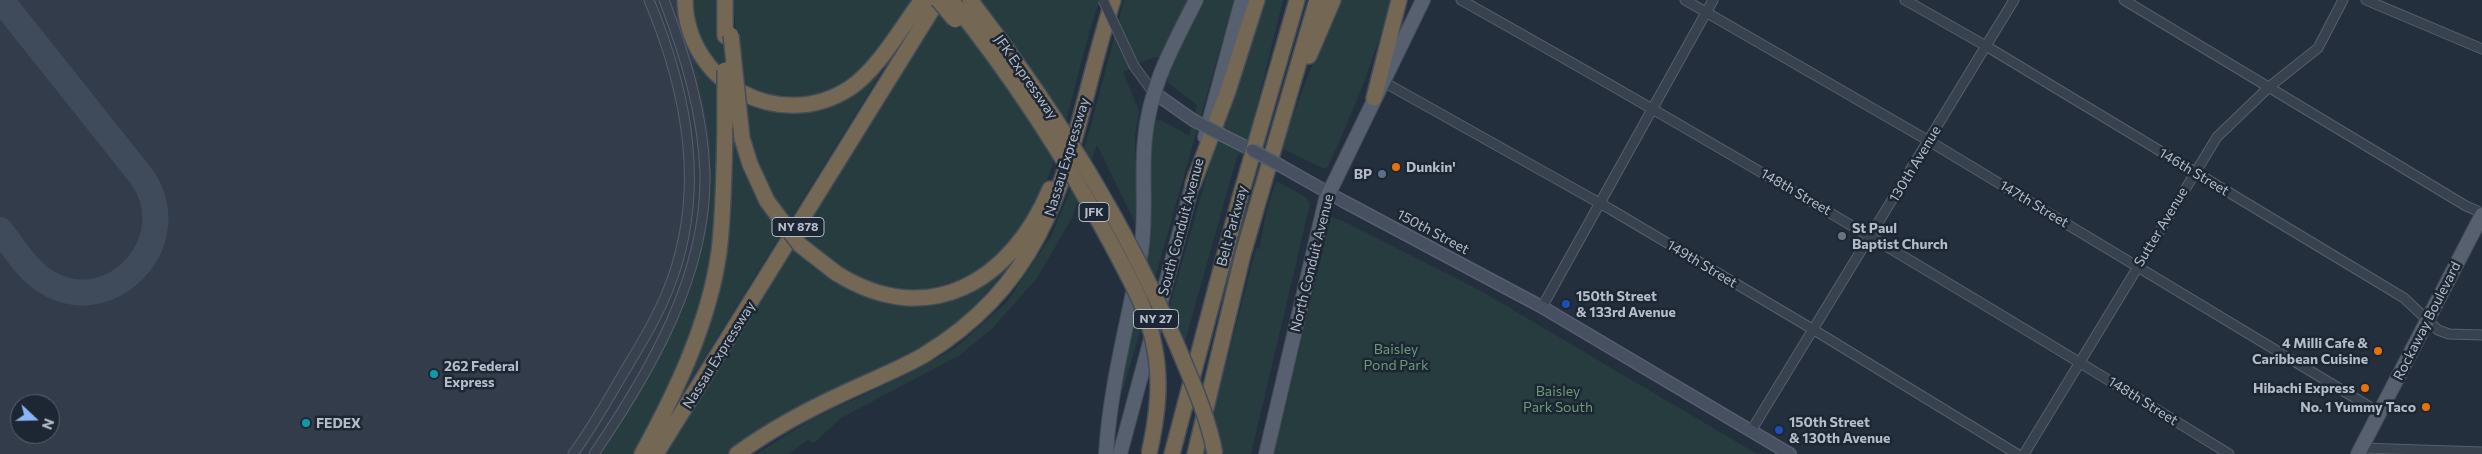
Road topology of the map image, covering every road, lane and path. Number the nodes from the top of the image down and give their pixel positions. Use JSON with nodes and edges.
{"nodes":[{"id":1,"x":649,"y":0,"type":"edge"},
{"id":2,"x":664,"y":0,"type":"edge"},
{"id":3,"x":685,"y":0,"type":"edge"},
{"id":4,"x":726,"y":0,"type":"edge"},
{"id":5,"x":922,"y":0,"type":"edge"},
{"id":6,"x":938,"y":0,"type":"edge"},
{"id":7,"x":951,"y":0,"type":"edge"},
{"id":8,"x":970,"y":0,"type":"edge"},
{"id":9,"x":1103,"y":0,"type":"edge"},
{"id":10,"x":1113,"y":0,"type":"edge"},
{"id":11,"x":1196,"y":0,"type":"edge"},
{"id":12,"x":1242,"y":0,"type":"edge"},
{"id":13,"x":1257,"y":0,"type":"edge"},
{"id":14,"x":1297,"y":0,"type":"edge"},
{"id":15,"x":1317,"y":0,"type":"edge"},
{"id":16,"x":1333,"y":0,"type":"edge"},
{"id":17,"x":1399,"y":0,"type":"edge"},
{"id":18,"x":1423,"y":0,"type":"edge"},
{"id":19,"x":1461,"y":0,"type":"edge"},
{"id":20,"x":1686,"y":0,"type":"edge"},
{"id":21,"x":1714,"y":0,"type":"edge"},
{"id":22,"x":1905,"y":0,"type":"edge"},
{"id":23,"x":2014,"y":0,"type":"edge"},
{"id":24,"x":2124,"y":0,"type":"edge"},
{"id":25,"x":2343,"y":0,"type":"edge"},
{"id":26,"x":2366,"y":0,"type":"edge"},
{"id":27,"x":1707,"y":12,"type":"junction"},
{"id":28,"x":728,"y":35,"type":"junction"},
{"id":29,"x":1986,"y":46,"type":"junction"},
{"id":30,"x":2482,"y":49,"type":"edge"},
{"id":31,"x":1382,"y":81,"type":"junction"},
{"id":32,"x":2269,"y":87,"type":"junction"},
{"id":33,"x":1153,"y":92,"type":"junction"},
{"id":34,"x":1087,"y":94,"type":"junction"},
{"id":35,"x":1374,"y":98,"type":"junction"},
{"id":36,"x":1029,"y":106,"type":"junction"},
{"id":37,"x":1653,"y":108,"type":"junction"},
{"id":38,"x":1278,"y":128,"type":"junction"},
{"id":39,"x":1929,"y":141,"type":"junction"},
{"id":40,"x":2195,"y":173,"type":"junction"},
{"id":41,"x":1193,"y":184,"type":"junction"},
{"id":42,"x":1328,"y":192,"type":"junction"},
{"id":43,"x":1600,"y":204,"type":"junction"},
{"id":44,"x":2482,"y":214,"type":"edge"},
{"id":45,"x":1871,"y":236,"type":"junction"},
{"id":46,"x":2137,"y":267,"type":"junction"},
{"id":47,"x":1542,"y":307,"type":"junction"},
{"id":48,"x":2428,"y":319,"type":"junction"},
{"id":49,"x":1814,"y":330,"type":"junction"},
{"id":50,"x":2482,"y":335,"type":"edge"},
{"id":51,"x":2079,"y":362,"type":"junction"},
{"id":52,"x":2380,"y":413,"type":"junction"},
{"id":53,"x":1751,"y":431,"type":"junction"},
{"id":54,"x":2360,"y":451,"type":"edge"},
{"id":55,"x":2482,"y":452,"type":"edge"},
{"id":56,"x":573,"y":454,"type":"edge"},
{"id":57,"x":594,"y":454,"type":"edge"},
{"id":58,"x":642,"y":454,"type":"edge"},
{"id":59,"x":656,"y":454,"type":"edge"},
{"id":60,"x":738,"y":454,"type":"edge"},
{"id":61,"x":1106,"y":454,"type":"edge"},
{"id":62,"x":1120,"y":454,"type":"edge"},
{"id":63,"x":1149,"y":454,"type":"edge"},
{"id":64,"x":1172,"y":454,"type":"edge"},
{"id":65,"x":1195,"y":454,"type":"edge"},
{"id":66,"x":1215,"y":454,"type":"edge"},
{"id":67,"x":1266,"y":454,"type":"edge"},
{"id":68,"x":1790,"y":454,"type":"edge"},
{"id":69,"x":2017,"y":454,"type":"edge"},
{"id":70,"x":2024,"y":454,"type":"edge"},
{"id":71,"x":2229,"y":454,"type":"edge"}],
"edges":[{"from":1,"to":56,"type":"street"},
{"from":2,"to":57,"type":"street"},
{"from":3,"to":5,"type":"highway"},
{"from":4,"to":28,"type":"highway"},
{"from":6,"to":36,"type":"highway","bridge":true},
{"from":6,"to":59,"type":"highway","name":"Nassau Expressway","number":"NY 878"},
{"from":7,"to":36,"type":"highway","name":"JFK Expressway","number":"JFK","bridge":true},
{"from":8,"to":66,"type":"highway","name":"JFK Expressway","number":"JFK","bridge":true},
{"from":9,"to":33,"type":"street","name":"150th Street","bridge":true},
{"from":10,"to":34,"type":"highway","name":"Nassau Expressway"},
{"from":11,"to":33,"type":"main road"},
{"from":12,"to":41,"type":"main road","name":"South Conduit Avenue","number":"NY 27"},
{"from":13,"to":41,"type":"highway"},
{"from":14,"to":64,"type":"highway","name":"Belt Parkway"},
{"from":15,"to":38,"type":"highway","name":"Belt Parkway"},
{"from":16,"to":38,"type":"highway"},
{"from":17,"to":35,"type":"highway"},
{"from":18,"to":31,"type":"main road","name":"North Conduit Avenue"},
{"from":19,"to":37,"type":"street","name":"148th Street"},
{"from":20,"to":27,"type":"street","name":"147th Street"},
{"from":21,"to":27,"type":"street"},
{"from":22,"to":29,"type":"street","name":"146th Street"},
{"from":23,"to":29,"type":"street","name":"130th Avenue"},
{"from":24,"to":32,"type":"street"},
{"from":25,"to":32,"type":"street","name":"Sutter Avenue"},
{"from":26,"to":30,"type":"street"},
{"from":27,"to":37,"type":"street"},
{"from":27,"to":39,"type":"street","name":"147th Street"},
{"from":28,"to":34,"type":"highway","bridge":true},
{"from":28,"to":58,"type":"highway","bridge":true},
{"from":29,"to":39,"type":"street","name":"130th Avenue"},
{"from":29,"to":40,"type":"street","name":"146th Street"},
{"from":31,"to":35,"type":"main road","name":"North Conduit Avenue"},
{"from":31,"to":43,"type":"street","name":"149th Street"},
{"from":32,"to":40,"type":"street","name":"Sutter Avenue"},
{"from":32,"to":44,"type":"street"},
{"from":33,"to":42,"type":"main road","name":"150th Street","bridge":true},
{"from":33,"to":61,"type":"main road"},
{"from":34,"to":60,"type":"highway","name":"Nassau Expressway"},
{"from":35,"to":42,"type":"main road","name":"North Conduit Avenue"},
{"from":36,"to":63,"type":"highway","name":"JFK Expressway","number":"JFK","bridge":true},
{"from":37,"to":43,"type":"street"},
{"from":37,"to":45,"type":"street","name":"148th Street"},
{"from":38,"to":65,"type":"highway","name":"Belt Parkway"},
{"from":39,"to":45,"type":"street","name":"130th Avenue"},
{"from":39,"to":46,"type":"street","name":"147th Street"},
{"from":40,"to":46,"type":"street","name":"Sutter Avenue"},
{"from":40,"to":48,"type":"street","name":"146th Street"},
{"from":41,"to":62,"type":"main road","name":"South Conduit Avenue","number":"NY 27"},
{"from":42,"to":47,"type":"main road","name":"150th Street"},
{"from":42,"to":67,"type":"main road","name":"North Conduit Avenue"},
{"from":43,"to":47,"type":"street"},
{"from":43,"to":49,"type":"street","name":"149th Street"},
{"from":44,"to":48,"type":"main road","name":"Rockaway Boulevard"},
{"from":45,"to":49,"type":"street","name":"130th Avenue"},
{"from":45,"to":51,"type":"street","name":"148th Street"},
{"from":46,"to":51,"type":"street","name":"Sutter Avenue"},
{"from":46,"to":52,"type":"street","name":"147th Street"},
{"from":47,"to":53,"type":"main road","name":"150th Street"},
{"from":48,"to":50,"type":"street","name":"146th Street"},
{"from":48,"to":52,"type":"main road","name":"Rockaway Boulevard"},
{"from":49,"to":53,"type":"street","name":"130th Avenue"},
{"from":49,"to":69,"type":"street","name":"149th Street"},
{"from":51,"to":70,"type":"street","name":"Sutter Avenue"},
{"from":51,"to":71,"type":"street","name":"148th Street"},
{"from":52,"to":54,"type":"main road","name":"Rockaway Boulevard"},
{"from":53,"to":68,"type":"main road","name":"150th Street"},
{"from":54,"to":55,"type":"street"}]}
